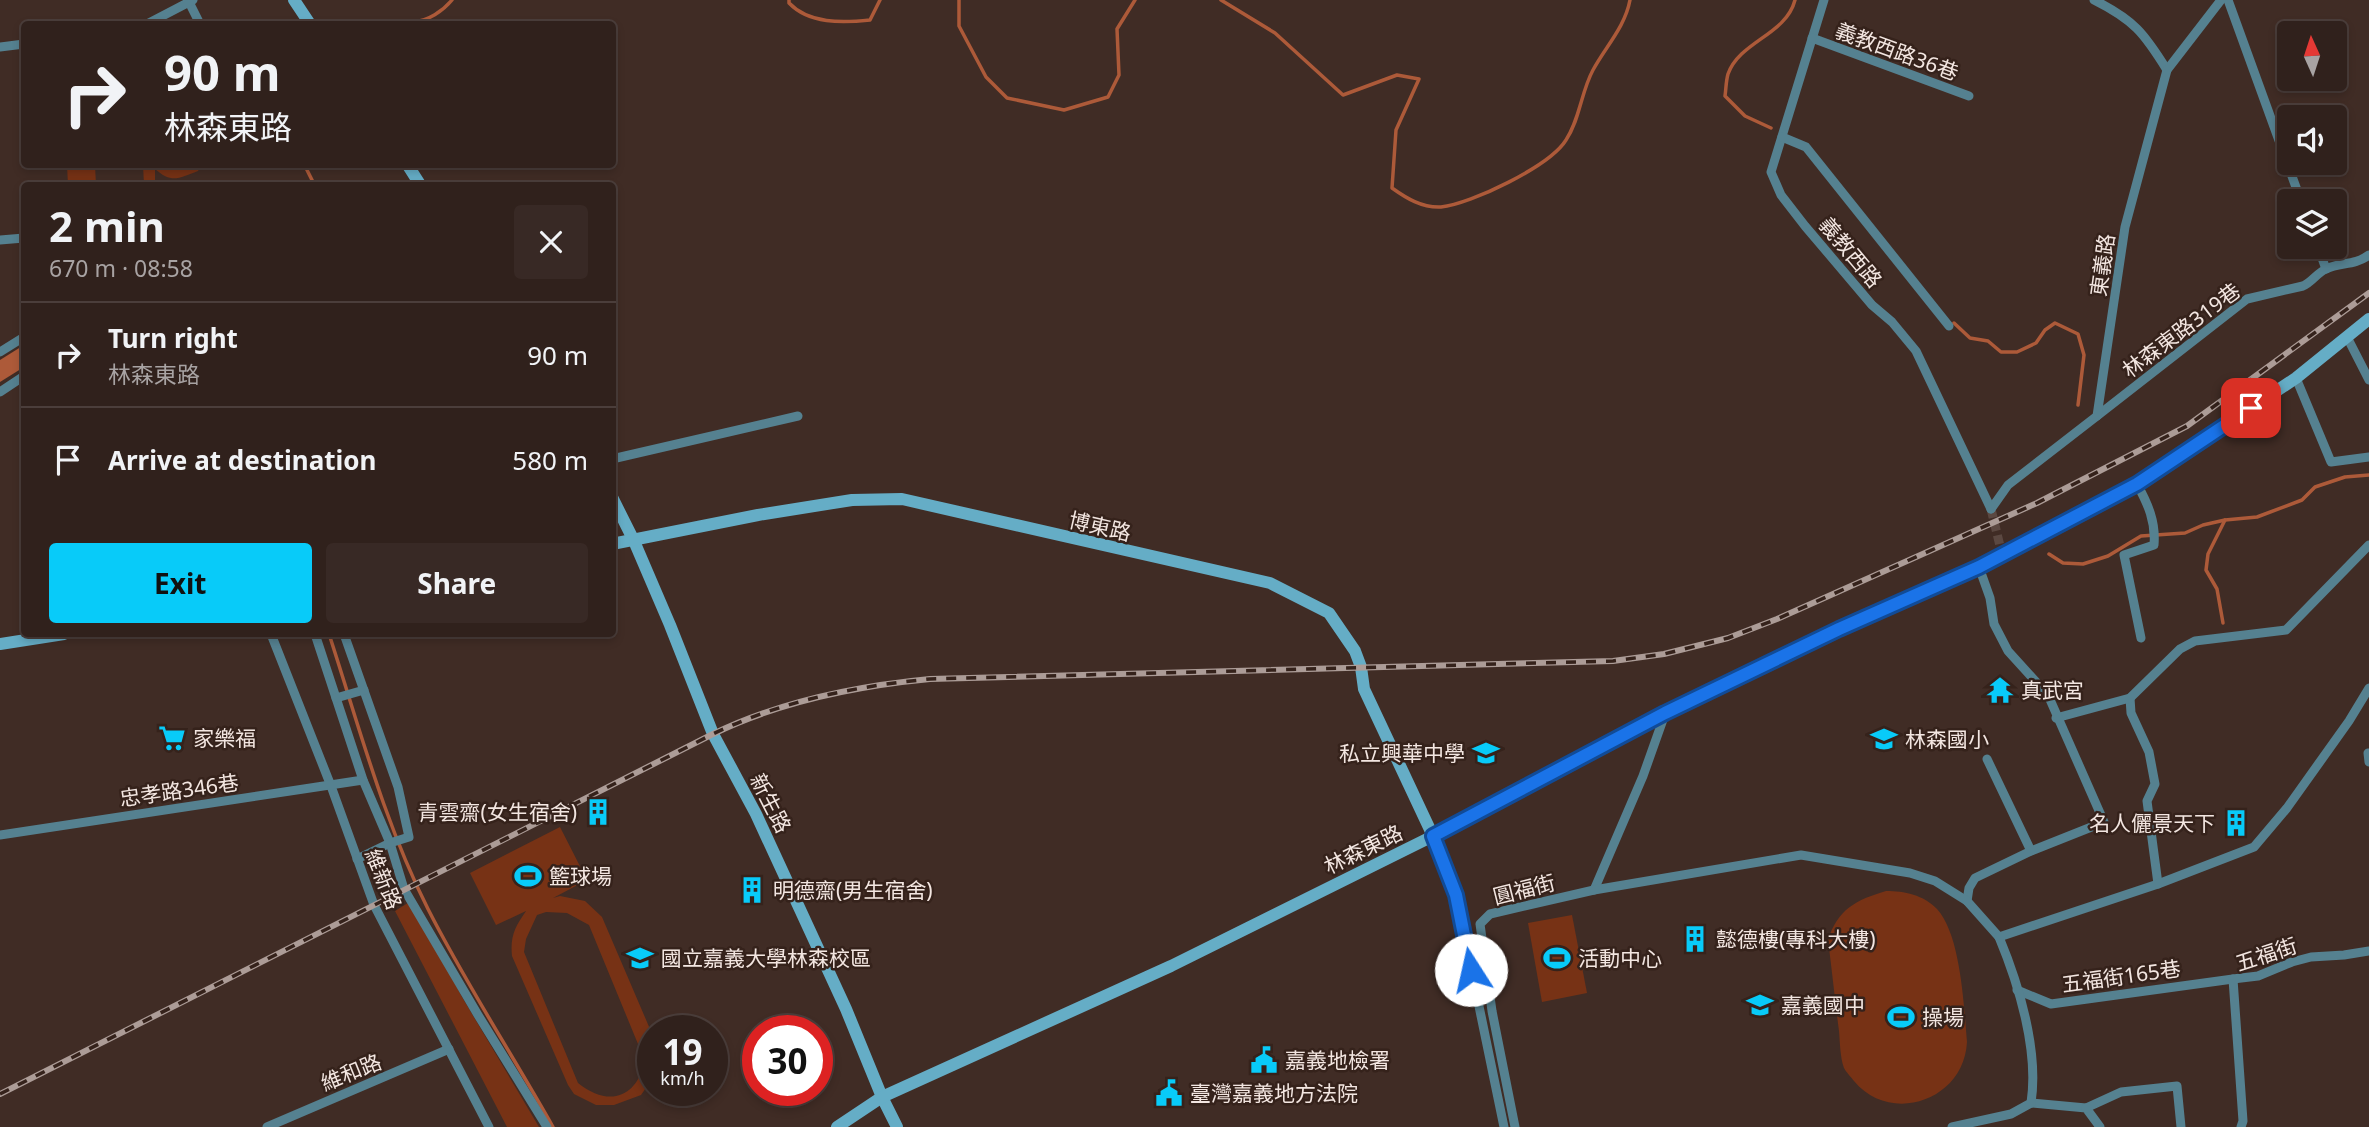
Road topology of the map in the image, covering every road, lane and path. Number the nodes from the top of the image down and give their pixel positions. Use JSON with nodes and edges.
{"nodes":[{"id":1,"x":294,"y":0,"type":"edge"},
{"id":2,"x":1824,"y":0,"type":"edge"},
{"id":3,"x":2094,"y":0,"type":"edge"},
{"id":4,"x":2221,"y":0,"type":"edge"},
{"id":5,"x":2228,"y":0,"type":"edge"},
{"id":6,"x":190,"y":1,"type":"edge"},
{"id":7,"x":153,"y":21,"type":"edge"},
{"id":8,"x":199,"y":21,"type":"edge"},
{"id":9,"x":308,"y":21,"type":"edge"},
{"id":10,"x":1812,"y":38,"type":"junction"},
{"id":11,"x":21,"y":44,"type":"edge"},
{"id":12,"x":0,"y":47,"type":"edge"},
{"id":13,"x":2167,"y":70,"type":"junction"},
{"id":14,"x":1969,"y":96,"type":"dead end"},
{"id":15,"x":1782,"y":137,"type":"junction"},
{"id":16,"x":2297,"y":189,"type":"edge"},
{"id":17,"x":21,"y":238,"type":"edge"},
{"id":18,"x":0,"y":240,"type":"edge"},
{"id":19,"x":2369,"y":255,"type":"edge"},
{"id":20,"x":2322,"y":259,"type":"edge"},
{"id":21,"x":2326,"y":269,"type":"junction"},
{"id":22,"x":2369,"y":319,"type":"edge"},
{"id":23,"x":1949,"y":326,"type":"dead end"},
{"id":24,"x":2347,"y":337,"type":"junction"},
{"id":25,"x":21,"y":339,"type":"edge"},
{"id":26,"x":0,"y":352,"type":"edge"},
{"id":27,"x":21,"y":378,"type":"edge"},
{"id":28,"x":2296,"y":378,"type":"junction"},
{"id":29,"x":2369,"y":380,"type":"edge"},
{"id":30,"x":0,"y":392,"type":"edge"},
{"id":31,"x":799,"y":416,"type":"dead end"},
{"id":32,"x":2097,"y":416,"type":"junction"},
{"id":33,"x":2369,"y":457,"type":"edge"},
{"id":34,"x":616,"y":458,"type":"edge"},
{"id":35,"x":2137,"y":484,"type":"junction"},
{"id":36,"x":616,"y":504,"type":"edge"},
{"id":37,"x":634,"y":541,"type":"junction"},
{"id":38,"x":616,"y":543,"type":"edge"},
{"id":39,"x":2369,"y":545,"type":"edge"},
{"id":40,"x":1979,"y":567,"type":"junction"},
{"id":41,"x":45,"y":637,"type":"edge"},
{"id":42,"x":272,"y":637,"type":"edge"},
{"id":43,"x":316,"y":637,"type":"edge"},
{"id":44,"x":345,"y":637,"type":"edge"},
{"id":45,"x":2141,"y":638,"type":"dead end"},
{"id":46,"x":0,"y":644,"type":"edge"},
{"id":47,"x":2369,"y":688,"type":"edge"},
{"id":48,"x":364,"y":690,"type":"junction"},
{"id":49,"x":336,"y":698,"type":"junction"},
{"id":50,"x":2130,"y":698,"type":"junction"},
{"id":51,"x":1665,"y":713,"type":"junction"},
{"id":52,"x":2056,"y":718,"type":"junction"},
{"id":53,"x":1987,"y":759,"type":"dead end"},
{"id":54,"x":363,"y":780,"type":"junction"},
{"id":55,"x":331,"y":786,"type":"junction"},
{"id":56,"x":0,"y":835,"type":"edge"},
{"id":57,"x":1433,"y":836,"type":"junction"},
{"id":58,"x":390,"y":843,"type":"junction"},
{"id":59,"x":2031,"y":851,"type":"junction"},
{"id":60,"x":357,"y":859,"type":"junction"},
{"id":61,"x":2158,"y":884,"type":"junction"},
{"id":62,"x":1594,"y":890,"type":"junction"},
{"id":63,"x":1967,"y":901,"type":"junction"},
{"id":64,"x":1999,"y":937,"type":"junction"},
{"id":65,"x":2369,"y":951,"type":"edge"},
{"id":66,"x":2233,"y":979,"type":"junction"},
{"id":67,"x":2017,"y":990,"type":"junction"},
{"id":68,"x":449,"y":1049,"type":"junction"},
{"id":69,"x":882,"y":1097,"type":"junction"},
{"id":70,"x":2031,"y":1103,"type":"junction"},
{"id":71,"x":2086,"y":1108,"type":"junction"},
{"id":72,"x":267,"y":1127,"type":"edge"},
{"id":73,"x":489,"y":1127,"type":"edge"},
{"id":74,"x":547,"y":1127,"type":"edge"},
{"id":75,"x":837,"y":1127,"type":"edge"},
{"id":76,"x":897,"y":1127,"type":"edge"},
{"id":77,"x":1504,"y":1127,"type":"edge"},
{"id":78,"x":1515,"y":1127,"type":"edge"},
{"id":79,"x":1952,"y":1127,"type":"edge"},
{"id":80,"x":2100,"y":1127,"type":"edge"},
{"id":81,"x":2181,"y":1127,"type":"edge"},
{"id":82,"x":2241,"y":1127,"type":"edge"}],
"edges":[{"from":1,"to":9,"type":"street"},
{"from":2,"to":10,"type":"street","name":"義教西路"},
{"from":3,"to":13,"type":"street"},
{"from":4,"to":13,"type":"street","name":"東義路"},
{"from":5,"to":16,"type":"street"},
{"from":6,"to":7,"type":"street"},
{"from":6,"to":8,"type":"street"},
{"from":10,"to":14,"type":"street","name":"義教西路36巷"},
{"from":10,"to":15,"type":"street","name":"義教西路"},
{"from":11,"to":12,"type":"street"},
{"from":13,"to":32,"type":"street","name":"東義路"},
{"from":15,"to":23,"type":"street"},
{"from":15,"to":32,"type":"street","name":"義教西路"},
{"from":17,"to":18,"type":"street"},
{"from":19,"to":21,"type":"street","name":"林森東路319巷"},
{"from":20,"to":21,"type":"street"},
{"from":21,"to":32,"type":"street","name":"林森東路319巷"},
{"from":22,"to":24,"type":"street","name":"林森東路"},
{"from":24,"to":28,"type":"street","name":"林森東路"},
{"from":24,"to":29,"type":"street"},
{"from":25,"to":26,"type":"street"},
{"from":27,"to":30,"type":"street"},
{"from":28,"to":33,"type":"street"},
{"from":28,"to":35,"type":"street","name":"林森東路"},
{"from":31,"to":34,"type":"street"},
{"from":35,"to":40,"type":"street","name":"林森東路"},
{"from":35,"to":45,"type":"street"},
{"from":36,"to":37,"type":"street","name":"新生路"},
{"from":37,"to":38,"type":"street","name":"博東路"},
{"from":37,"to":57,"type":"street","name":"博東路"},
{"from":37,"to":69,"type":"street","name":"新生路"},
{"from":39,"to":50,"type":"street"},
{"from":40,"to":51,"type":"street","name":"林森東路"},
{"from":40,"to":52,"type":"street"},
{"from":41,"to":46,"type":"street"},
{"from":42,"to":55,"type":"street","name":"維新路"},
{"from":43,"to":49,"type":"street"},
{"from":44,"to":48,"type":"street"},
{"from":47,"to":61,"type":"street"},
{"from":48,"to":49,"type":"street"},
{"from":48,"to":58,"type":"street"},
{"from":49,"to":54,"type":"street"},
{"from":50,"to":52,"type":"street"},
{"from":50,"to":61,"type":"street"},
{"from":51,"to":57,"type":"street","name":"林森東路"},
{"from":51,"to":62,"type":"street"},
{"from":52,"to":59,"type":"street"},
{"from":53,"to":59,"type":"street"},
{"from":54,"to":55,"type":"street","name":"忠孝路346巷"},
{"from":54,"to":58,"type":"street"},
{"from":55,"to":56,"type":"street","name":"忠孝路346巷"},
{"from":55,"to":60,"type":"street","name":"維新路"},
{"from":57,"to":69,"type":"street","name":"林森東路"},
{"from":57,"to":77,"type":"street"},
{"from":58,"to":60,"type":"street"},
{"from":58,"to":74,"type":"street"},
{"from":59,"to":63,"type":"street"},
{"from":60,"to":68,"type":"street","name":"維新路"},
{"from":61,"to":64,"type":"street"},
{"from":62,"to":63,"type":"street"},
{"from":62,"to":78,"type":"street","name":"圓福街"},
{"from":63,"to":64,"type":"street"},
{"from":64,"to":67,"type":"street"},
{"from":65,"to":66,"type":"street","name":"五福街"},
{"from":66,"to":67,"type":"street","name":"五福街165巷"},
{"from":66,"to":82,"type":"street","name":"五福街"},
{"from":67,"to":70,"type":"street"},
{"from":68,"to":72,"type":"street","name":"維和路"},
{"from":68,"to":73,"type":"street","name":"維新路"},
{"from":69,"to":75,"type":"street","name":"林森東路"},
{"from":69,"to":76,"type":"street","name":"新生路"},
{"from":70,"to":71,"type":"street"},
{"from":70,"to":79,"type":"street"},
{"from":71,"to":80,"type":"street"},
{"from":71,"to":81,"type":"street"}]}
